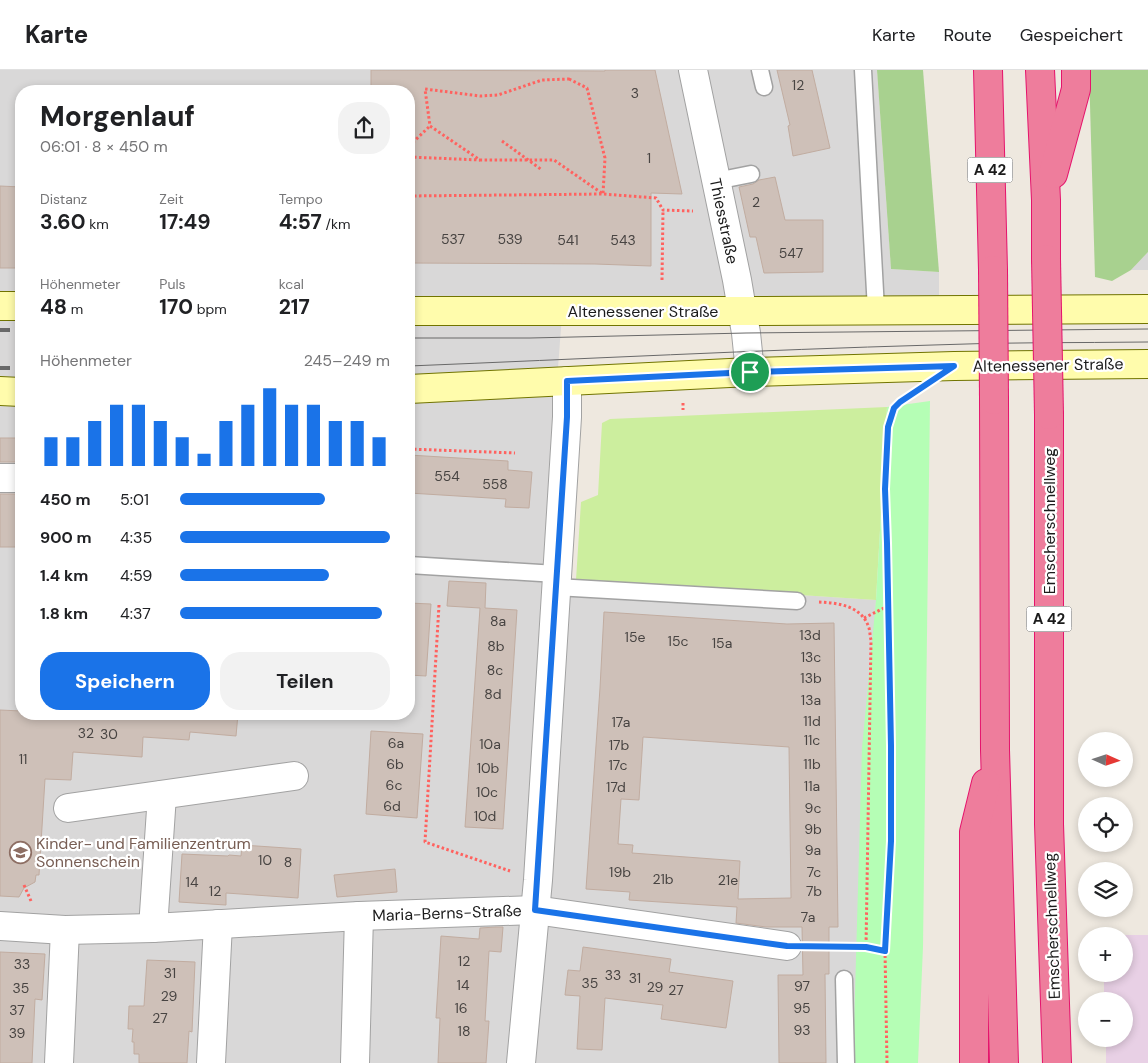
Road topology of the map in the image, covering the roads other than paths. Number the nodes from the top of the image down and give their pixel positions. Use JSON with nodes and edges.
{"nodes":[{"id":1,"x":693,"y":70,"type":"edge"},
{"id":2,"x":760,"y":70,"type":"edge"},
{"id":3,"x":863,"y":70,"type":"edge"},
{"id":4,"x":988,"y":70,"type":"edge"},
{"id":5,"x":1040,"y":70,"type":"edge"},
{"id":6,"x":1076,"y":70,"type":"edge"},
{"id":7,"x":764,"y":87,"type":"dead end"},
{"id":8,"x":751,"y":174,"type":"dead end"},
{"id":9,"x":716,"y":181,"type":"junction"},
{"id":10,"x":1046,"y":200,"type":"junction"},
{"id":11,"x":0,"y":306,"type":"edge"},
{"id":12,"x":15,"y":306,"type":"edge"},
{"id":13,"x":1148,"y":309,"type":"edge"},
{"id":14,"x":876,"y":310,"type":"junction"},
{"id":15,"x":415,"y":311,"type":"edge"},
{"id":16,"x":742,"y":311,"type":"junction"},
{"id":17,"x":1148,"y":364,"type":"edge"},
{"id":18,"x":750,"y":372,"type":"junction"},
{"id":19,"x":567,"y":381,"type":"junction"},
{"id":20,"x":415,"y":390,"type":"edge"},
{"id":21,"x":0,"y":391,"type":"edge"},
{"id":22,"x":15,"y":392,"type":"edge"},
{"id":23,"x":0,"y":478,"type":"edge"},
{"id":24,"x":15,"y":478,"type":"edge"},
{"id":25,"x":415,"y":566,"type":"edge"},
{"id":26,"x":557,"y":580,"type":"junction"},
{"id":27,"x":797,"y":601,"type":"road end"},
{"id":28,"x":995,"y":750,"type":"junction"},
{"id":29,"x":294,"y":776,"type":"dead end"},
{"id":30,"x":162,"y":796,"type":"junction"},
{"id":31,"x":68,"y":808,"type":"dead end"},
{"id":32,"x":530,"y":911,"type":"junction"},
{"id":33,"x":359,"y":916,"type":"junction"},
{"id":34,"x":218,"y":924,"type":"junction"},
{"id":35,"x":0,"y":926,"type":"edge"},
{"id":36,"x":153,"y":928,"type":"junction"},
{"id":37,"x":65,"y":930,"type":"junction"},
{"id":38,"x":787,"y":946,"type":"road end"},
{"id":39,"x":844,"y":979,"type":"dead end"},
{"id":40,"x":60,"y":1063,"type":"edge"},
{"id":41,"x":211,"y":1063,"type":"edge"},
{"id":42,"x":355,"y":1063,"type":"edge"},
{"id":43,"x":521,"y":1063,"type":"edge"},
{"id":44,"x":846,"y":1063,"type":"edge"},
{"id":45,"x":974,"y":1063,"type":"edge"},
{"id":46,"x":1004,"y":1063,"type":"edge"},
{"id":47,"x":1057,"y":1063,"type":"edge"}],
"edges":[{"from":1,"to":9,"type":"street","name":"Thiesstraße"},
{"from":2,"to":7,"type":"lane"},
{"from":3,"to":14,"type":"lane"},
{"from":4,"to":28,"type":"highway","number":"A 42","bridge":true},
{"from":5,"to":10,"type":"highway","name":"Emscherschnellweg","number":"A 42"},
{"from":6,"to":10,"type":"highway"},
{"from":8,"to":9,"type":"lane"},
{"from":9,"to":16,"type":"street","name":"Thiesstraße"},
{"from":10,"to":47,"type":"highway","name":"Emscherschnellweg","number":"A 42","bridge":true},
{"from":11,"to":12,"type":"main road"},
{"from":13,"to":14,"type":"main road","name":"Altenessener Straße"},
{"from":14,"to":16,"type":"main road","name":"Altenessener Straße"},
{"from":15,"to":16,"type":"main road","name":"Altenessener Straße"},
{"from":16,"to":18,"type":"street","name":"Thiesstraße"},
{"from":17,"to":18,"type":"main road","name":"Altenessener Straße"},
{"from":18,"to":19,"type":"main road","name":"Altenessener Straße"},
{"from":19,"to":20,"type":"main road","name":"Altenessener Straße"},
{"from":19,"to":26,"type":"street"},
{"from":21,"to":22,"type":"main road"},
{"from":23,"to":24,"type":"street"},
{"from":25,"to":26,"type":"lane"},
{"from":26,"to":27,"type":"lane"},
{"from":26,"to":32,"type":"street"},
{"from":28,"to":45,"type":"highway"},
{"from":28,"to":46,"type":"highway","number":"A 42"},
{"from":29,"to":30,"type":"street"},
{"from":30,"to":31,"type":"street"},
{"from":30,"to":36,"type":"street"},
{"from":32,"to":33,"type":"street","name":"Maria-Berns-Straße"},
{"from":32,"to":38,"type":"street","name":"Maria-Berns-Straße"},
{"from":32,"to":43,"type":"street"},
{"from":33,"to":34,"type":"street","name":"Maria-Berns-Straße"},
{"from":33,"to":42,"type":"street","name":"Maria-Berns-Straße"},
{"from":34,"to":36,"type":"street","name":"Maria-Berns-Straße"},
{"from":34,"to":41,"type":"street"},
{"from":35,"to":37,"type":"street","name":"Maria-Berns-Straße"},
{"from":36,"to":37,"type":"street","name":"Maria-Berns-Straße"},
{"from":37,"to":40,"type":"street"},
{"from":39,"to":44,"type":"lane"}]}
